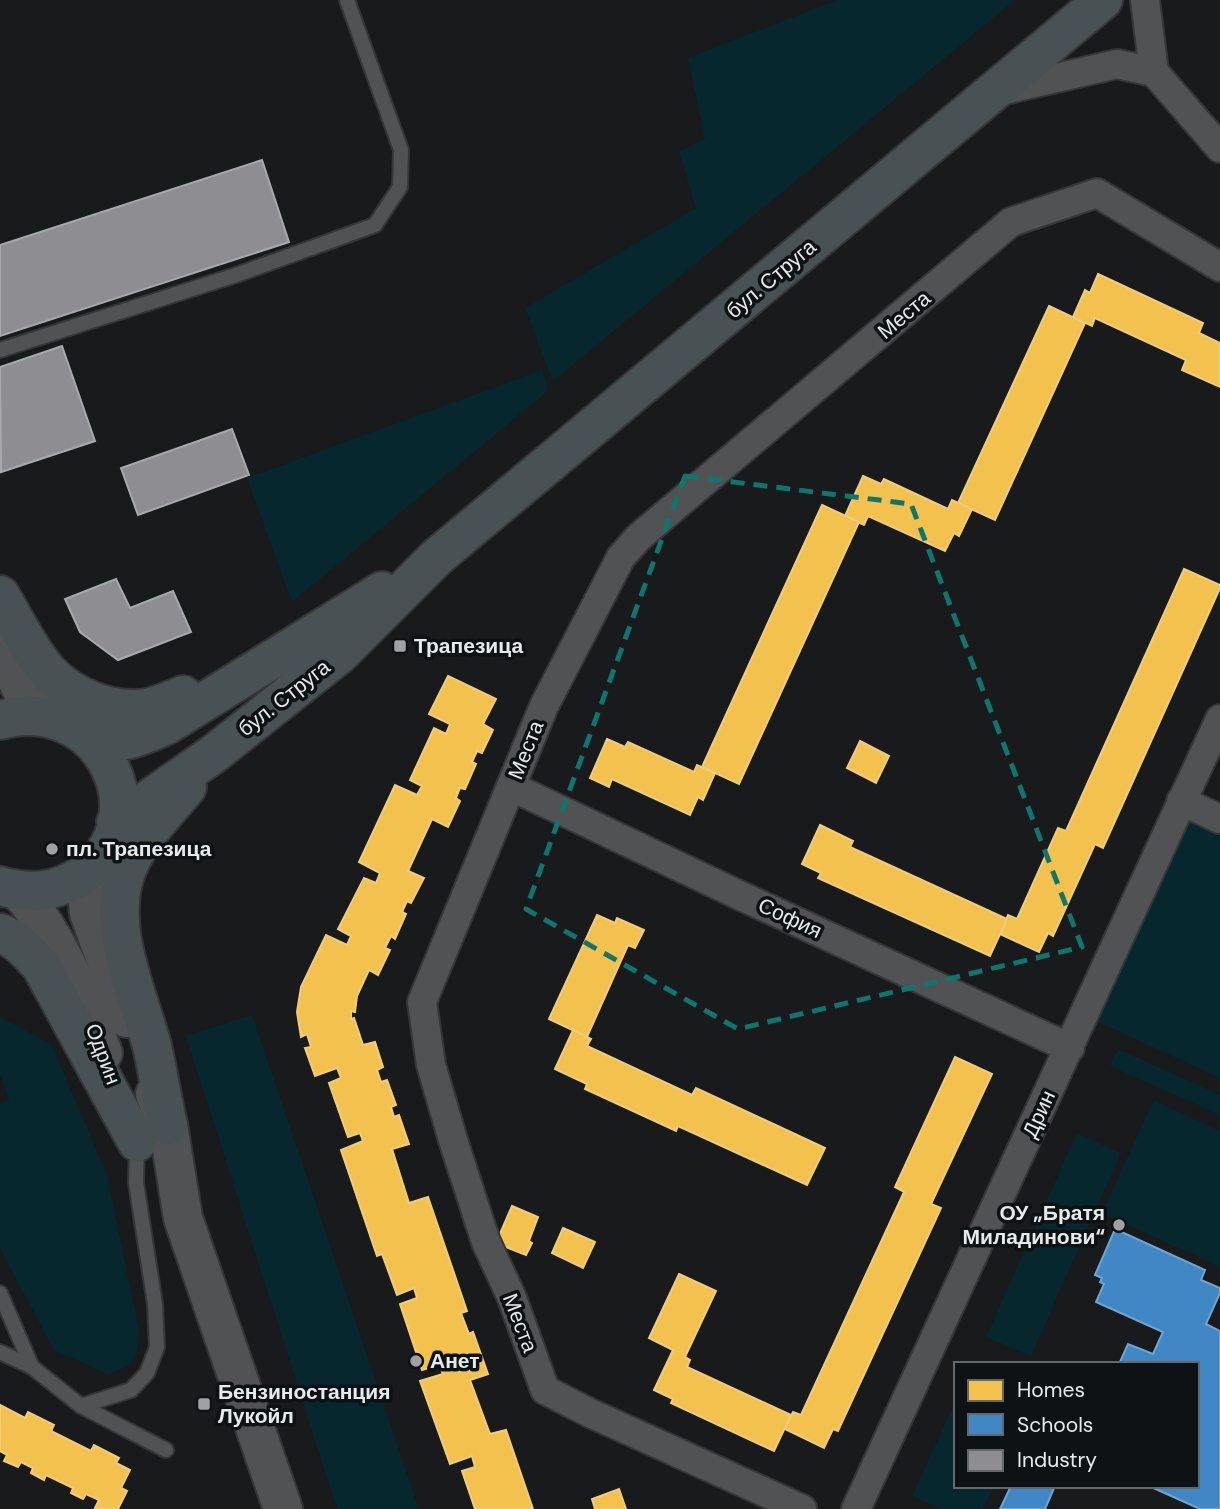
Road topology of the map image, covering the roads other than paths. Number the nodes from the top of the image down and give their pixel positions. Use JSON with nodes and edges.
{"nodes":[{"id":1,"x":347,"y":0,"type":"edge"},
{"id":2,"x":1103,"y":0,"type":"edge"},
{"id":3,"x":1145,"y":0,"type":"edge"},
{"id":4,"x":1154,"y":72,"type":"junction"},
{"id":5,"x":995,"y":92,"type":"junction"},
{"id":6,"x":1220,"y":148,"type":"edge"},
{"id":7,"x":1220,"y":267,"type":"edge"},
{"id":8,"x":0,"y":350,"type":"edge"},
{"id":9,"x":437,"y":557,"type":"junction"},
{"id":10,"x":0,"y":595,"type":"edge"},
{"id":11,"x":0,"y":635,"type":"edge"},
{"id":12,"x":276,"y":656,"type":"junction"},
{"id":13,"x":38,"y":715,"type":"junction"},
{"id":14,"x":1220,"y":719,"type":"edge"},
{"id":15,"x":0,"y":720,"type":"edge"},
{"id":16,"x":90,"y":738,"type":"junction"},
{"id":17,"x":215,"y":753,"type":"junction"},
{"id":18,"x":512,"y":787,"type":"junction"},
{"id":19,"x":1181,"y":801,"type":"junction"},
{"id":20,"x":1220,"y":819,"type":"edge"},
{"id":21,"x":117,"y":821,"type":"junction"},
{"id":22,"x":89,"y":870,"type":"junction"},
{"id":23,"x":10,"y":889,"type":"edge"},
{"id":24,"x":0,"y":933,"type":"edge"},
{"id":25,"x":1070,"y":1048,"type":"junction"},
{"id":26,"x":152,"y":1134,"type":"junction"},
{"id":27,"x":0,"y":1293,"type":"edge"},
{"id":28,"x":0,"y":1352,"type":"edge"},
{"id":29,"x":32,"y":1367,"type":"junction"},
{"id":30,"x":81,"y":1406,"type":"junction"},
{"id":31,"x":166,"y":1450,"type":"dead end"},
{"id":32,"x":283,"y":1509,"type":"edge"},
{"id":33,"x":802,"y":1509,"type":"edge"},
{"id":34,"x":856,"y":1509,"type":"edge"}],
"edges":[{"from":1,"to":8,"type":"lane"},
{"from":2,"to":5,"type":"main road","name":"бул. Струга"},
{"from":3,"to":4,"type":"street"},
{"from":4,"to":5,"type":"street"},
{"from":4,"to":6,"type":"street"},
{"from":5,"to":9,"type":"main road","name":"бул. Струга"},
{"from":7,"to":18,"type":"street","name":"Места"},
{"from":9,"to":12,"type":"main road","name":"бул. Струга"},
{"from":9,"to":17,"type":"main road","name":"бул. Струга"},
{"from":10,"to":12,"type":"main road"},
{"from":11,"to":13,"type":"main road"},
{"from":12,"to":16,"type":"main road","name":"бул. Струга"},
{"from":13,"to":15,"type":"main road"},
{"from":13,"to":16,"type":"main road"},
{"from":14,"to":19,"type":"street","name":"Дрин"},
{"from":16,"to":21,"type":"main road"},
{"from":17,"to":21,"type":"main road","name":"бул. Струга"},
{"from":17,"to":26,"type":"main road"},
{"from":18,"to":25,"type":"street","name":"София"},
{"from":18,"to":33,"type":"street","name":"Места"},
{"from":19,"to":20,"type":"street"},
{"from":19,"to":25,"type":"street","name":"Дрин"},
{"from":21,"to":22,"type":"main road"},
{"from":22,"to":23,"type":"main road"},
{"from":22,"to":26,"type":"main road","name":"Одрин"},
{"from":23,"to":26,"type":"main road","name":"Одрин"},
{"from":24,"to":26,"type":"main road"},
{"from":25,"to":34,"type":"street","name":"Дрин"},
{"from":26,"to":30,"type":"lane"},
{"from":26,"to":32,"type":"main road","name":"Одрин"},
{"from":27,"to":29,"type":"lane"},
{"from":28,"to":29,"type":"lane"},
{"from":29,"to":30,"type":"lane"},
{"from":30,"to":31,"type":"lane"}]}
